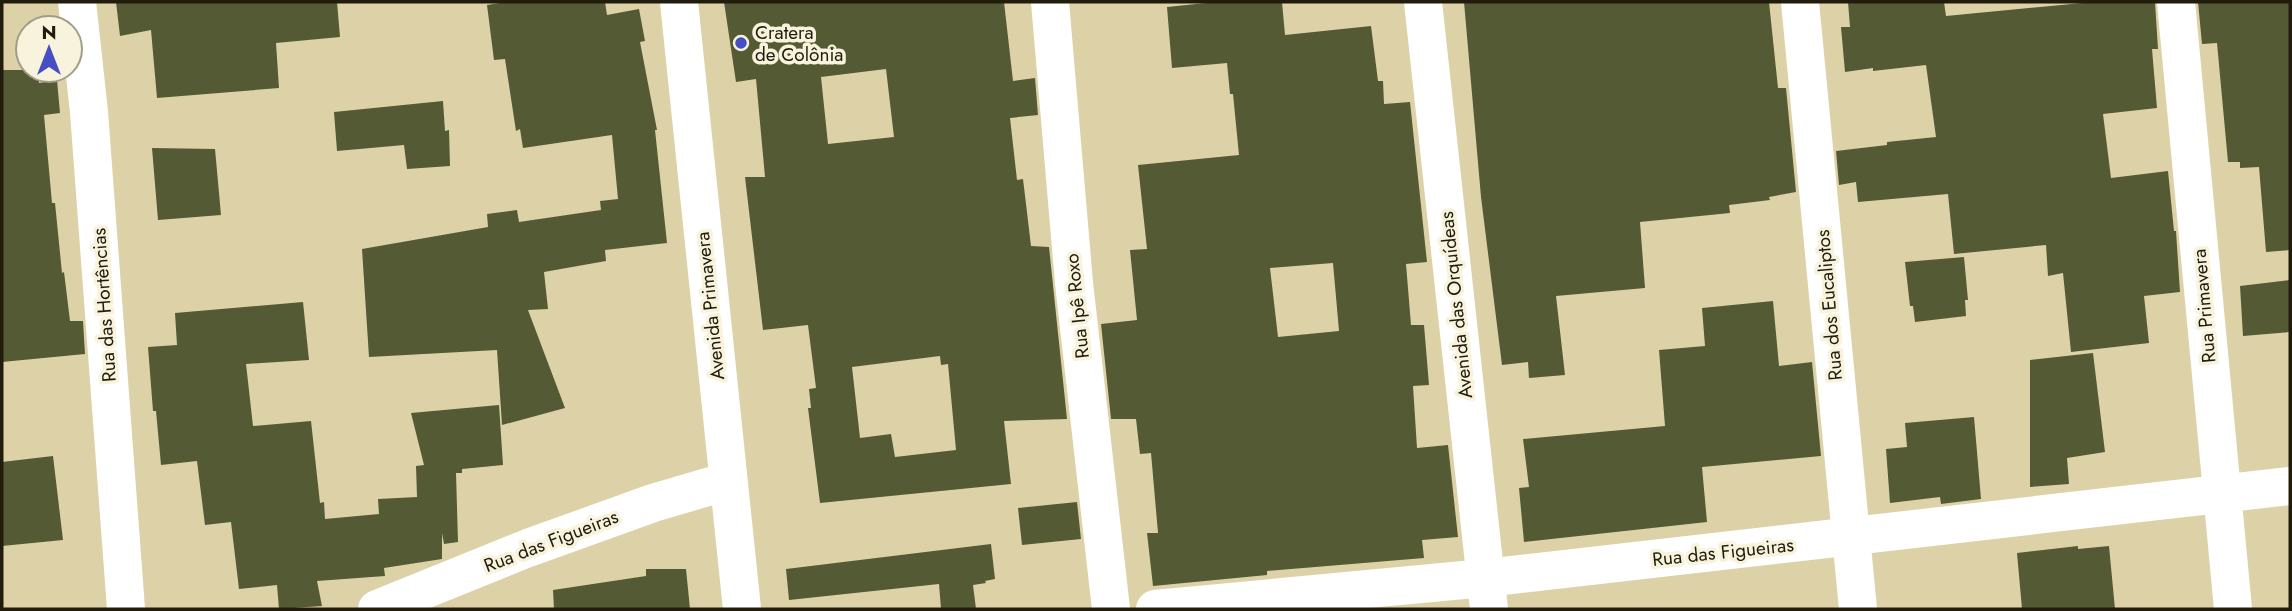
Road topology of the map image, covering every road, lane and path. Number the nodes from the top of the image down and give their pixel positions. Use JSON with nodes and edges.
{"nodes":[{"id":1,"x":77,"y":2,"type":"edge"},
{"id":2,"x":679,"y":2,"type":"edge"},
{"id":3,"x":1050,"y":2,"type":"edge"},
{"id":4,"x":1423,"y":2,"type":"edge"},
{"id":5,"x":1800,"y":2,"type":"edge"},
{"id":6,"x":2176,"y":2,"type":"edge"},
{"id":7,"x":728,"y":481,"type":"junction"},
{"id":8,"x":2290,"y":486,"type":"edge"},
{"id":9,"x":2222,"y":493,"type":"junction"},
{"id":10,"x":1851,"y":538,"type":"junction"},
{"id":11,"x":1487,"y":594,"type":"edge"},
{"id":12,"x":442,"y":597,"type":"edge"},
{"id":13,"x":126,"y":609,"type":"edge"},
{"id":14,"x":377,"y":609,"type":"edge"},
{"id":15,"x":742,"y":609,"type":"edge"},
{"id":16,"x":1111,"y":609,"type":"edge"},
{"id":17,"x":1155,"y":609,"type":"edge"},
{"id":18,"x":1858,"y":609,"type":"edge"},
{"id":19,"x":2233,"y":609,"type":"edge"}],
"edges":[{"from":1,"to":13,"type":"street","name":"Rua das Hortências"},
{"from":2,"to":7,"type":"street","name":"Avenida Primavera"},
{"from":3,"to":16,"type":"street","name":"Rua Ipê Roxo"},
{"from":4,"to":11,"type":"street","name":"Avenida das Orquídeas"},
{"from":5,"to":10,"type":"street","name":"Rua dos Eucaliptos"},
{"from":6,"to":9,"type":"street","name":"Rua Primavera"},
{"from":7,"to":12,"type":"street","name":"Rua das Figueiras"},
{"from":7,"to":15,"type":"street","name":"Avenida Primavera"},
{"from":8,"to":9,"type":"street","name":"Rua das Figueiras"},
{"from":9,"to":10,"type":"street","name":"Rua das Figueiras"},
{"from":9,"to":19,"type":"street","name":"Rua Primavera"},
{"from":10,"to":11,"type":"street","name":"Rua das Figueiras"},
{"from":10,"to":18,"type":"street","name":"Rua dos Eucaliptos"},
{"from":11,"to":17,"type":"street","name":"Rua das Figueiras"},
{"from":12,"to":14,"type":"street","name":"Rua das Figueiras"}]}
